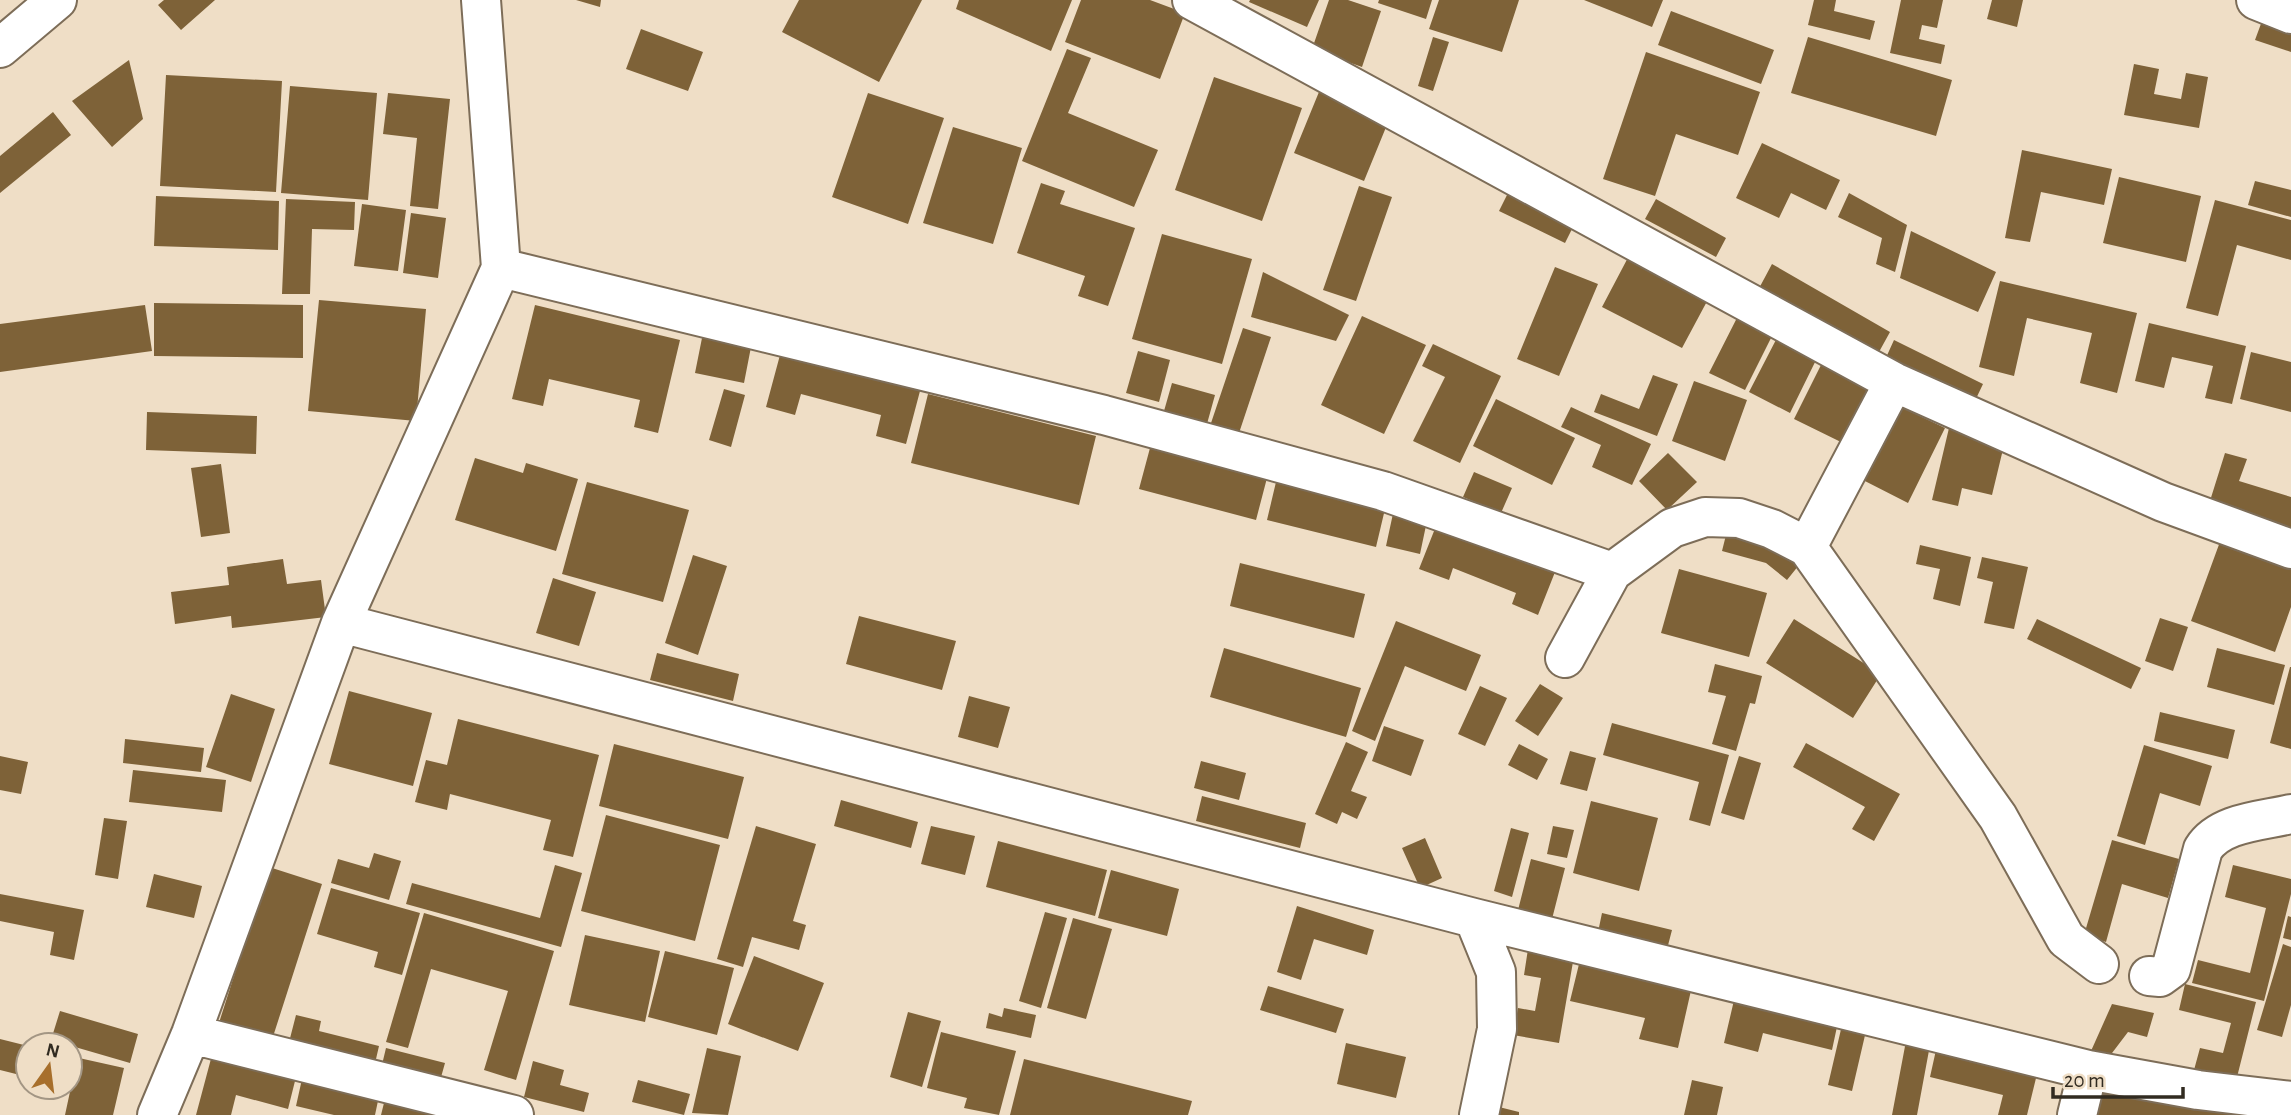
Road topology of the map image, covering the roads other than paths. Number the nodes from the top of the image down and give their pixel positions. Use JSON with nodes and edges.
{"nodes":[{"id":1,"x":57,"y":0,"type":"edge"},
{"id":2,"x":481,"y":0,"type":"edge"},
{"id":3,"x":1192,"y":0,"type":"edge"},
{"id":4,"x":2256,"y":0,"type":"edge"},
{"id":5,"x":2291,"y":14,"type":"edge"},
{"id":6,"x":0,"y":48,"type":"edge"},
{"id":7,"x":501,"y":268,"type":"junction"},
{"id":8,"x":1894,"y":382,"type":"junction"},
{"id":9,"x":1807,"y":547,"type":"junction"},
{"id":10,"x":2291,"y":549,"type":"edge"},
{"id":11,"x":1612,"y":572,"type":"junction"},
{"id":12,"x":341,"y":623,"type":"junction"},
{"id":13,"x":1565,"y":657,"type":"dead end"},
{"id":14,"x":2291,"y":814,"type":"edge"},
{"id":15,"x":1475,"y":918,"type":"junction"},
{"id":16,"x":2099,"y":964,"type":"dead end"},
{"id":17,"x":2149,"y":976,"type":"dead end"},
{"id":18,"x":191,"y":1034,"type":"junction"},
{"id":19,"x":2088,"y":1070,"type":"junction"},
{"id":20,"x":2291,"y":1101,"type":"edge"},
{"id":21,"x":157,"y":1115,"type":"edge"},
{"id":22,"x":514,"y":1115,"type":"edge"},
{"id":23,"x":1479,"y":1115,"type":"edge"},
{"id":24,"x":2077,"y":1115,"type":"edge"}],
"edges":[{"from":1,"to":6,"type":"street"},
{"from":2,"to":7,"type":"street"},
{"from":3,"to":8,"type":"street"},
{"from":4,"to":5,"type":"street"},
{"from":7,"to":11,"type":"street"},
{"from":7,"to":12,"type":"street"},
{"from":8,"to":9,"type":"street"},
{"from":8,"to":10,"type":"street"},
{"from":9,"to":11,"type":"street"},
{"from":9,"to":16,"type":"street"},
{"from":11,"to":13,"type":"street"},
{"from":12,"to":15,"type":"street"},
{"from":12,"to":18,"type":"street"},
{"from":14,"to":17,"type":"street"},
{"from":15,"to":19,"type":"street"},
{"from":15,"to":23,"type":"street"},
{"from":18,"to":21,"type":"street"},
{"from":18,"to":22,"type":"street"},
{"from":19,"to":20,"type":"street"},
{"from":19,"to":24,"type":"street"}]}
